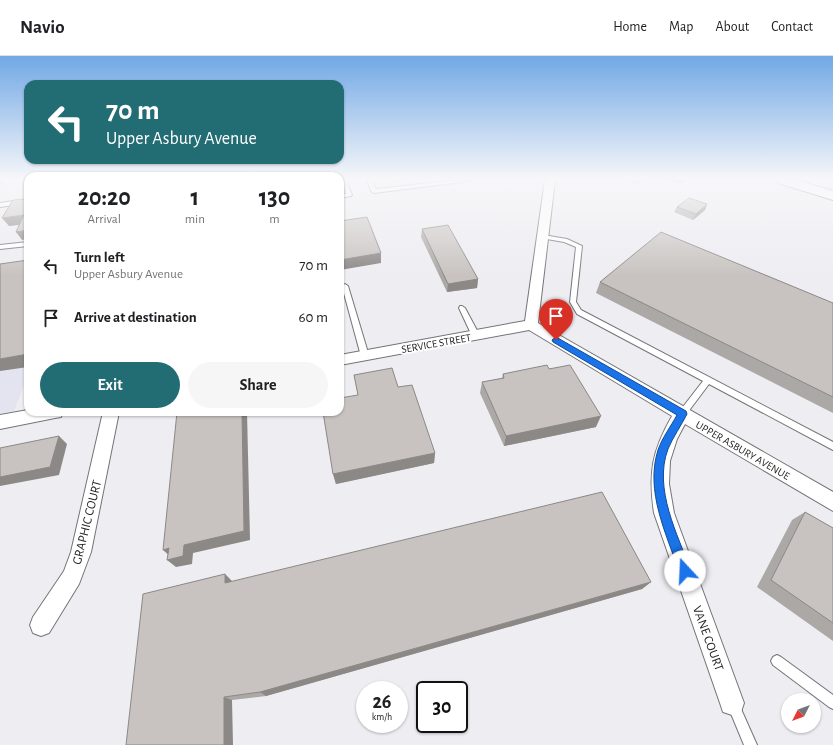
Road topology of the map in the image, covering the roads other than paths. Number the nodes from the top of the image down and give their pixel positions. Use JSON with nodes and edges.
{"nodes":[{"id":1,"x":546,"y":212,"type":"edge"},
{"id":2,"x":543,"y":237,"type":"junction"},
{"id":3,"x":24,"y":244,"type":"edge"},
{"id":4,"x":0,"y":247,"type":"edge"},
{"id":5,"x":345,"y":286,"type":"dead end"},
{"id":6,"x":462,"y":308,"type":"dead end"},
{"id":7,"x":531,"y":325,"type":"junction"},
{"id":8,"x":476,"y":336,"type":"junction"},
{"id":9,"x":365,"y":356,"type":"junction"},
{"id":10,"x":344,"y":359,"type":"edge"},
{"id":11,"x":708,"y":380,"type":"junction"},
{"id":12,"x":682,"y":414,"type":"junction"},
{"id":13,"x":33,"y":416,"type":"edge"},
{"id":14,"x":110,"y":416,"type":"edge"},
{"id":15,"x":0,"y":422,"type":"edge"},
{"id":16,"x":833,"y":446,"type":"edge"},
{"id":17,"x":833,"y":502,"type":"edge"},
{"id":18,"x":41,"y":624,"type":"dead end"},
{"id":19,"x":777,"y":661,"type":"dead end"},
{"id":20,"x":732,"y":703,"type":"joint"},
{"id":21,"x":833,"y":704,"type":"edge"},
{"id":22,"x":751,"y":745,"type":"edge"}],
"edges":[{"from":1,"to":2,"type":"street"},
{"from":2,"to":7,"type":"street"},
{"from":2,"to":11,"type":"lane"},
{"from":3,"to":4,"type":"lane"},
{"from":5,"to":9,"type":"lane"},
{"from":6,"to":8,"type":"lane"},
{"from":7,"to":8,"type":"street","name":"SERVICE STREET"},
{"from":7,"to":12,"type":"street","name":"UPPER ASBURY AVENUE"},
{"from":8,"to":9,"type":"street","name":"SERVICE STREET"},
{"from":9,"to":10,"type":"street","name":"SERVICE STREET"},
{"from":11,"to":12,"type":"lane"},
{"from":11,"to":16,"type":"lane"},
{"from":12,"to":17,"type":"street","name":"UPPER ASBURY AVENUE"},
{"from":12,"to":20,"type":"street","name":"VANE COURT"},
{"from":13,"to":15,"type":"street"},
{"from":14,"to":18,"type":"street","name":"GRAPHIC COURT"},
{"from":19,"to":21,"type":"lane"},
{"from":20,"to":22,"type":"lane"}]}
